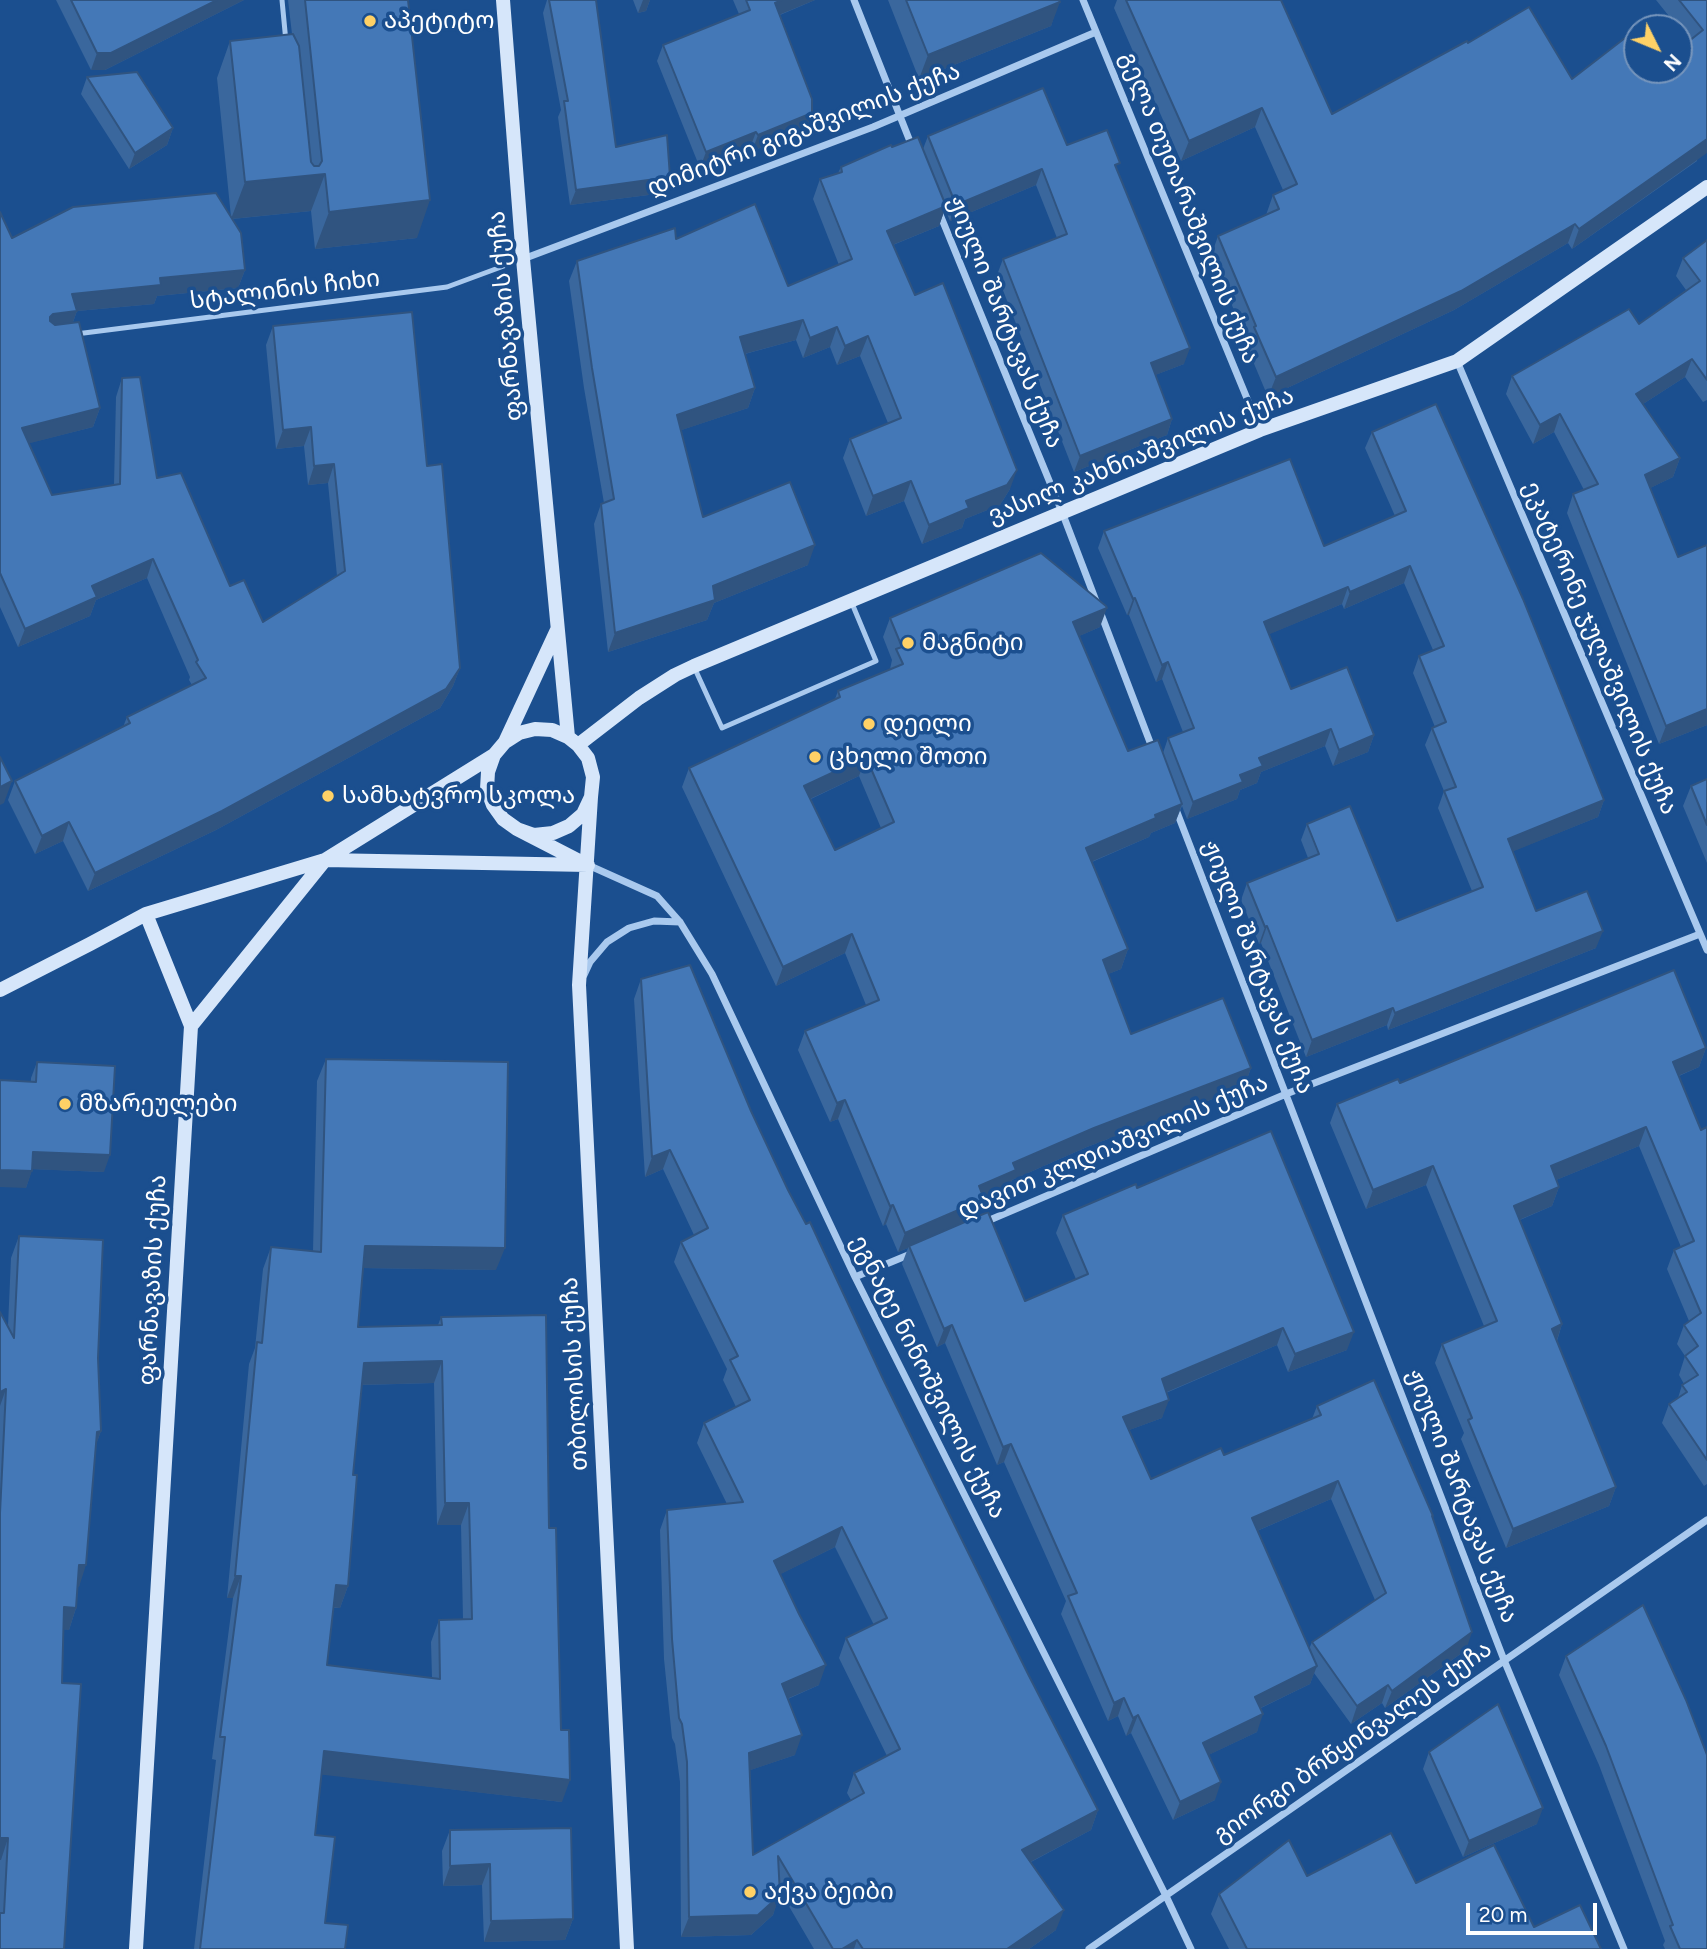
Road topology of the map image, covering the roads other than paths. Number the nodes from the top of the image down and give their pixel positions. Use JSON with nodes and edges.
{"nodes":[{"id":1,"x":282,"y":0,"type":"edge"},
{"id":2,"x":503,"y":0,"type":"edge"},
{"id":3,"x":854,"y":0,"type":"edge"},
{"id":4,"x":1083,"y":0,"type":"edge"},
{"id":5,"x":1096,"y":32,"type":"junction"},
{"id":6,"x":288,"y":53,"type":"edge"},
{"id":7,"x":899,"y":116,"type":"junction"},
{"id":8,"x":915,"y":154,"type":"edge"},
{"id":9,"x":1707,"y":188,"type":"edge"},
{"id":10,"x":936,"y":205,"type":"edge"},
{"id":11,"x":523,"y":259,"type":"junction"},
{"id":12,"x":75,"y":334,"type":"edge"},
{"id":13,"x":1457,"y":361,"type":"junction"},
{"id":14,"x":1260,"y":430,"type":"junction"},
{"id":15,"x":1062,"y":512,"type":"junction"},
{"id":16,"x":851,"y":601,"type":"junction"},
{"id":17,"x":557,"y":629,"type":"junction"},
{"id":18,"x":694,"y":666,"type":"junction"},
{"id":19,"x":573,"y":741,"type":"junction"},
{"id":20,"x":505,"y":742,"type":"junction"},
{"id":21,"x":494,"y":755,"type":"junction"},
{"id":22,"x":1157,"y":758,"type":"edge"},
{"id":23,"x":591,"y":797,"type":"junction"},
{"id":24,"x":1171,"y":797,"type":"edge"},
{"id":25,"x":517,"y":829,"type":"junction"},
{"id":26,"x":325,"y":860,"type":"junction"},
{"id":27,"x":588,"y":865,"type":"junction"},
{"id":28,"x":146,"y":914,"type":"junction"},
{"id":29,"x":680,"y":922,"type":"junction"},
{"id":30,"x":1700,"y":934,"type":"junction"},
{"id":31,"x":1707,"y":950,"type":"edge"},
{"id":32,"x":579,"y":985,"type":"junction"},
{"id":33,"x":0,"y":990,"type":"edge"},
{"id":34,"x":191,"y":1026,"type":"junction"},
{"id":35,"x":1286,"y":1094,"type":"junction"},
{"id":36,"x":982,"y":1223,"type":"edge"},
{"id":37,"x":919,"y":1250,"type":"edge"},
{"id":38,"x":855,"y":1277,"type":"junction"},
{"id":39,"x":1707,"y":1520,"type":"edge"},
{"id":40,"x":1504,"y":1660,"type":"junction"},
{"id":41,"x":1166,"y":1896,"type":"junction"},
{"id":42,"x":136,"y":1949,"type":"edge"},
{"id":43,"x":627,"y":1949,"type":"edge"},
{"id":44,"x":1090,"y":1949,"type":"edge"},
{"id":45,"x":1191,"y":1949,"type":"edge"},
{"id":46,"x":1624,"y":1949,"type":"edge"}],
"edges":[{"from":1,"to":6,"type":"lane"},
{"from":2,"to":11,"type":"main road","name":"ფარნავაზის ქუჩა"},
{"from":3,"to":7,"type":"street"},
{"from":4,"to":5,"type":"street","name":"გელა თუთარაშვილის ქუჩა"},
{"from":5,"to":7,"type":"street","name":"დიმიტრი გიგაშვილის ქუჩა"},
{"from":5,"to":14,"type":"street","name":"გელა თუთარაშვილის ქუჩა"},
{"from":7,"to":8,"type":"street"},
{"from":7,"to":11,"type":"street","name":"დიმიტრი გიგაშვილის ქუჩა"},
{"from":9,"to":13,"type":"main road","name":"ვასილ კახნიაშვილის ქუჩა"},
{"from":10,"to":15,"type":"street","name":"ჟიული შარტავას ქუჩა"},
{"from":11,"to":12,"type":"lane","name":"სტალინის ჩიხი"},
{"from":11,"to":17,"type":"main road","name":"ფარნავაზის ქუჩა"},
{"from":13,"to":14,"type":"main road","name":"ვასილ კახნიაშვილის ქუჩა"},
{"from":13,"to":30,"type":"street","name":"ეკატერინე ჯუღაშვილის ქუჩა"},
{"from":14,"to":15,"type":"main road","name":"ვასილ კახნიაშვილის ქუჩა"},
{"from":15,"to":16,"type":"main road","name":"ვასილ კახნიაშვილის ქუჩა"},
{"from":15,"to":22,"type":"street","name":"ჟიული შარტავას ქუჩა"},
{"from":16,"to":18,"type":"main road","name":"ვასილ კახნიაშვილის ქუჩა"},
{"from":16,"to":18,"type":"lane"},
{"from":17,"to":19,"type":"main road","name":"ფარნავაზის ქუჩა"},
{"from":17,"to":20,"type":"main road","name":"ფარნავაზის ქუჩა"},
{"from":18,"to":19,"type":"main road","name":"ვასილ კახნიაშვილის ქუჩა"},
{"from":19,"to":20,"type":"main road"},
{"from":19,"to":23,"type":"main road"},
{"from":20,"to":21,"type":"main road"},
{"from":21,"to":25,"type":"main road"},
{"from":21,"to":26,"type":"main road"},
{"from":23,"to":25,"type":"main road"},
{"from":23,"to":27,"type":"main road","name":"თბილისის ქუჩა"},
{"from":24,"to":35,"type":"street","name":"ჟიული შარტავას ქუჩა"},
{"from":25,"to":27,"type":"main road"},
{"from":26,"to":27,"type":"main road"},
{"from":26,"to":28,"type":"main road"},
{"from":26,"to":34,"type":"main road"},
{"from":27,"to":29,"type":"street","name":"ეგნატე ნინოშვილის ქუჩა"},
{"from":27,"to":32,"type":"main road","name":"თბილისის ქუჩა"},
{"from":28,"to":33,"type":"main road"},
{"from":28,"to":34,"type":"main road"},
{"from":29,"to":32,"type":"street"},
{"from":29,"to":38,"type":"street","name":"ეგნატე ნინოშვილის ქუჩა"},
{"from":30,"to":31,"type":"street","name":"ეკატერინე ჯუღაშვილის ქუჩა"},
{"from":30,"to":35,"type":"street","name":"დავით კლდიაშვილის ქუჩა"},
{"from":32,"to":43,"type":"main road","name":"თბილისის ქუჩა"},
{"from":34,"to":42,"type":"main road","name":"ფარნავაზის ქუჩა"},
{"from":35,"to":36,"type":"street","name":"დავით კლდიაშვილის ქუჩა"},
{"from":35,"to":40,"type":"street","name":"ჟიული შარტავას ქუჩა"},
{"from":37,"to":38,"type":"street"},
{"from":38,"to":41,"type":"street","name":"ეგნატე ნინოშვილის ქუჩა"},
{"from":39,"to":40,"type":"street","name":"გიორგი ბრწყინვალეს ქუჩა"},
{"from":40,"to":41,"type":"street","name":"გიორგი ბრწყინვალეს ქუჩა"},
{"from":40,"to":46,"type":"street","name":"ჟიული შარტავას ქუჩა"},
{"from":41,"to":44,"type":"street","name":"გიორგი ბრწყინვალეს ქუჩა"},
{"from":41,"to":45,"type":"street","name":"ეგნატე ნინოშვილის ქუჩა"}]}
